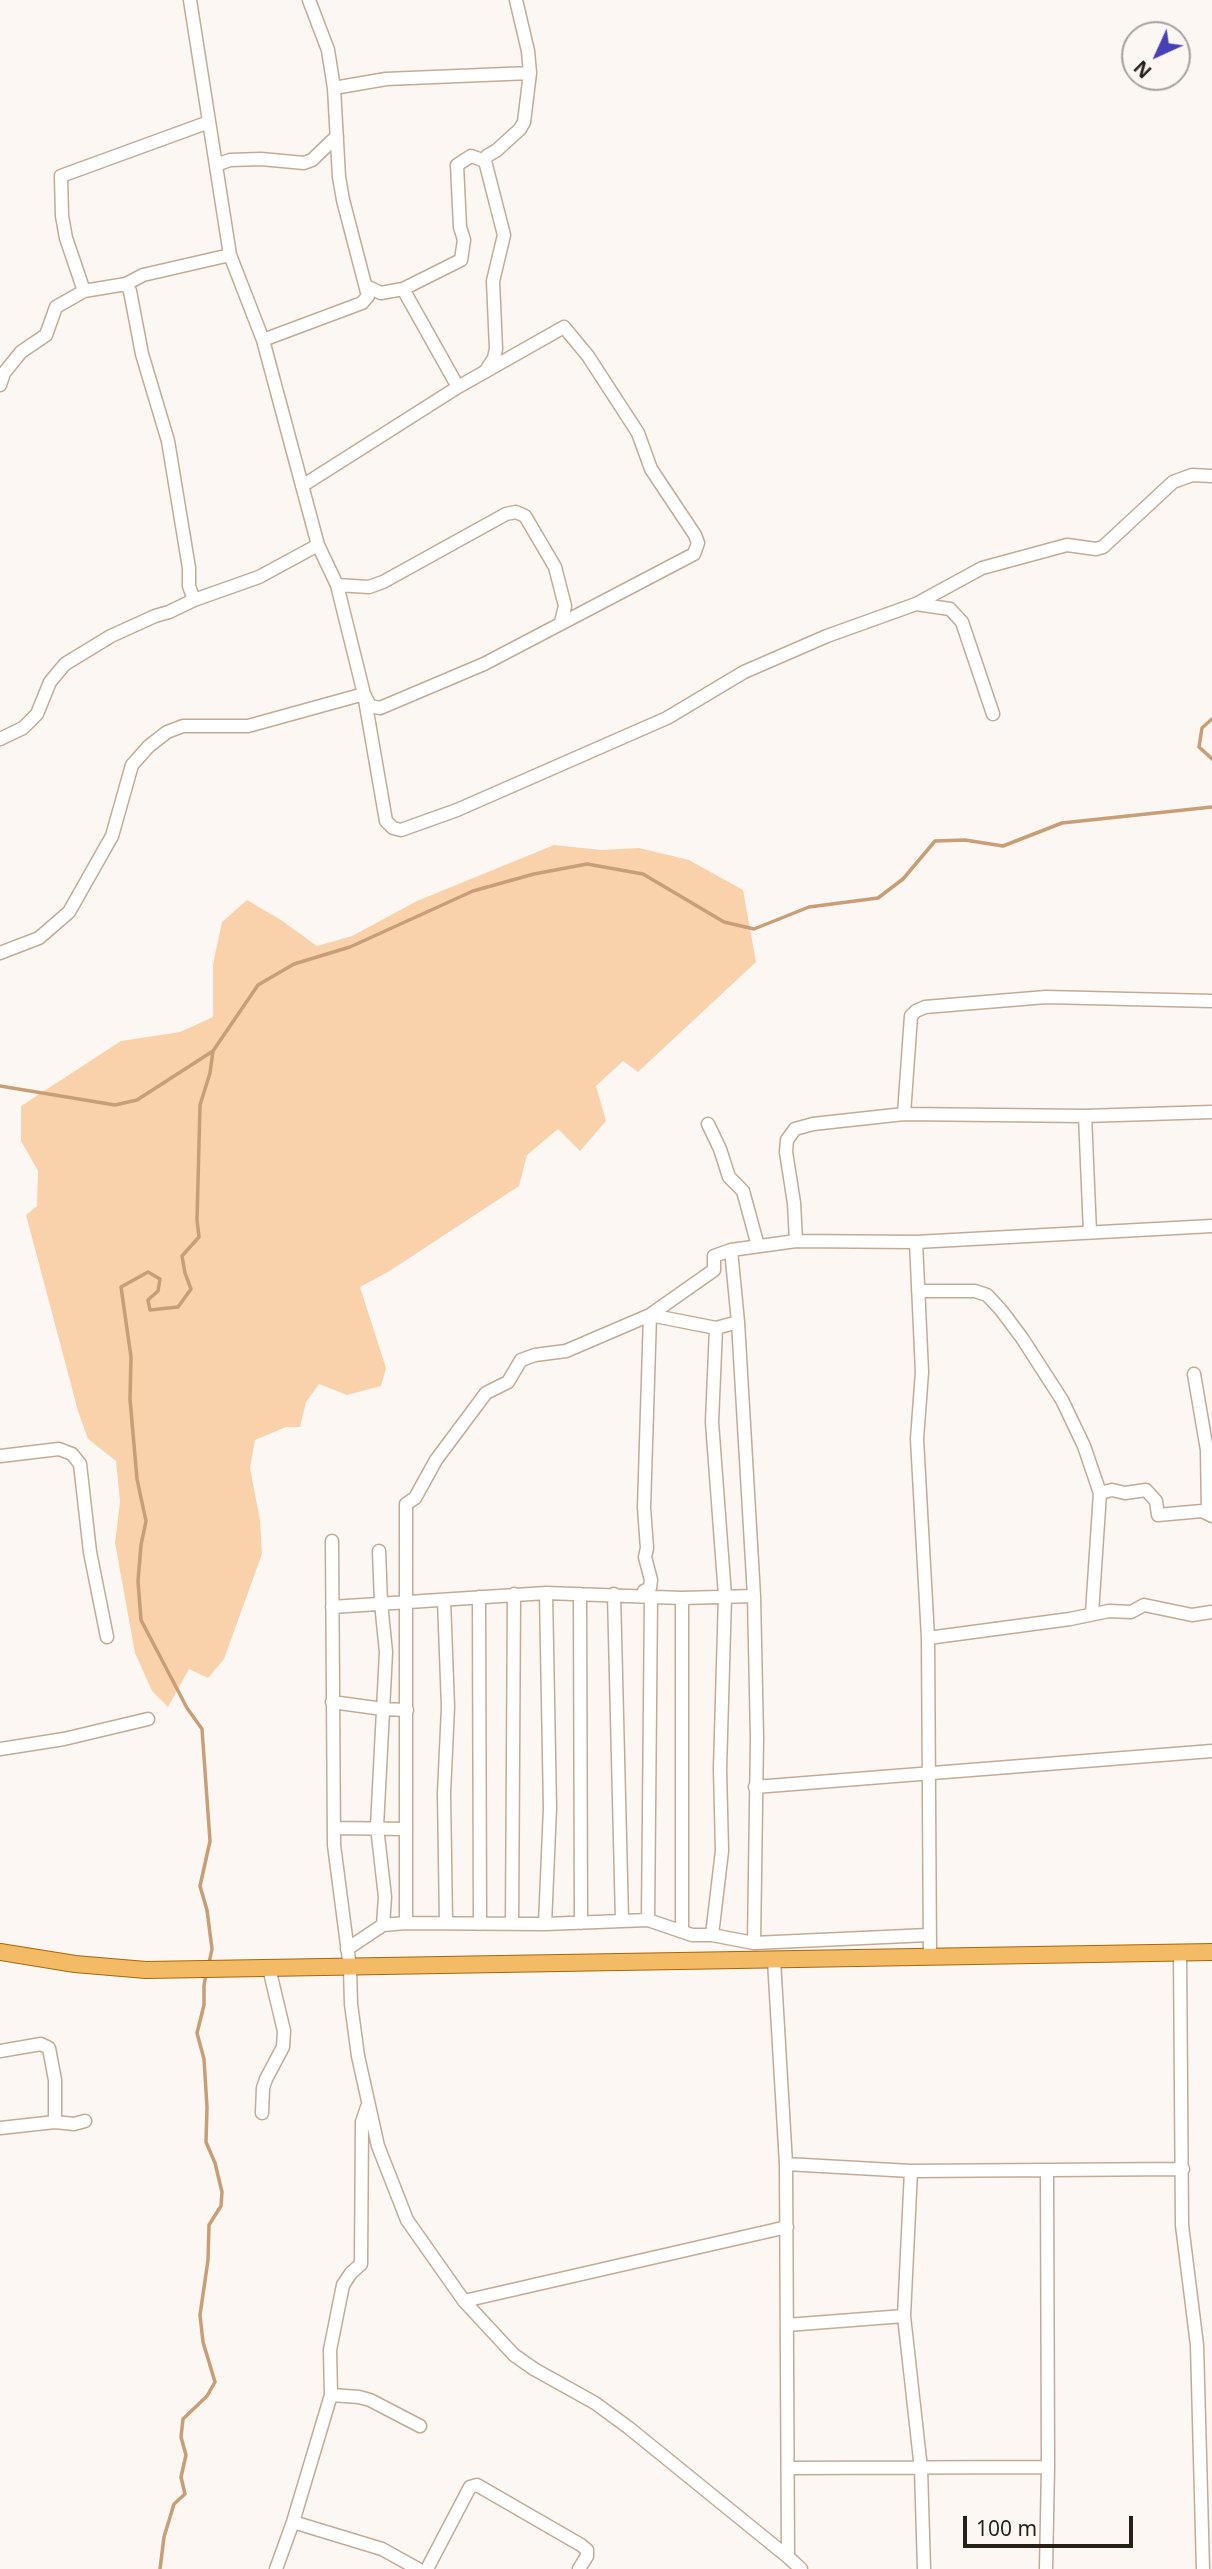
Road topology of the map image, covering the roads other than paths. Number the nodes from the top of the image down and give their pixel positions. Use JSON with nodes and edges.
{"nodes":[{"id":1,"x":190,"y":0,"type":"edge"},
{"id":2,"x":309,"y":0,"type":"edge"},
{"id":3,"x":516,"y":0,"type":"edge"},
{"id":4,"x":530,"y":73,"type":"junction"},
{"id":5,"x":334,"y":88,"type":"junction"},
{"id":6,"x":209,"y":122,"type":"junction"},
{"id":7,"x":337,"y":136,"type":"junction"},
{"id":8,"x":485,"y":161,"type":"junction"},
{"id":9,"x":216,"y":165,"type":"junction"},
{"id":10,"x":230,"y":255,"type":"junction"},
{"id":11,"x":125,"y":284,"type":"junction"},
{"id":12,"x":366,"y":286,"type":"junction"},
{"id":13,"x":403,"y":289,"type":"junction"},
{"id":14,"x":84,"y":291,"type":"junction"},
{"id":15,"x":263,"y":340,"type":"junction"},
{"id":16,"x":483,"y":375,"type":"junction"},
{"id":17,"x":0,"y":385,"type":"edge"},
{"id":18,"x":458,"y":387,"type":"junction"},
{"id":19,"x":1212,"y":476,"type":"edge"},
{"id":20,"x":302,"y":486,"type":"junction"},
{"id":21,"x":318,"y":545,"type":"junction"},
{"id":22,"x":337,"y":586,"type":"junction"},
{"id":23,"x":194,"y":600,"type":"junction"},
{"id":24,"x":916,"y":604,"type":"junction"},
{"id":25,"x":565,"y":606,"type":"junction"},
{"id":26,"x":580,"y":614,"type":"junction"},
{"id":27,"x":561,"y":622,"type":"junction"},
{"id":28,"x":364,"y":694,"type":"junction"},
{"id":29,"x":993,"y":714,"type":"dead end"},
{"id":30,"x":0,"y":739,"type":"edge"},
{"id":31,"x":0,"y":953,"type":"edge"},
{"id":32,"x":1212,"y":1001,"type":"edge"},
{"id":33,"x":1212,"y":1112,"type":"edge"},
{"id":34,"x":904,"y":1114,"type":"junction"},
{"id":35,"x":1085,"y":1116,"type":"junction"},
{"id":36,"x":708,"y":1124,"type":"dead end"},
{"id":37,"x":1212,"y":1226,"type":"edge"},
{"id":38,"x":1090,"y":1232,"type":"junction"},
{"id":39,"x":796,"y":1241,"type":"junction"},
{"id":40,"x":916,"y":1242,"type":"junction"},
{"id":41,"x":758,"y":1246,"type":"junction"},
{"id":42,"x":731,"y":1250,"type":"junction"},
{"id":43,"x":918,"y":1291,"type":"junction"},
{"id":44,"x":650,"y":1315,"type":"junction"},
{"id":45,"x":738,"y":1322,"type":"junction"},
{"id":46,"x":716,"y":1328,"type":"junction"},
{"id":47,"x":1194,"y":1374,"type":"dead end"},
{"id":48,"x":0,"y":1456,"type":"edge"},
{"id":49,"x":1100,"y":1493,"type":"junction"},
{"id":50,"x":1210,"y":1515,"type":"edge"},
{"id":51,"x":332,"y":1541,"type":"dead end"},
{"id":52,"x":379,"y":1551,"type":"dead end"},
{"id":53,"x":546,"y":1593,"type":"junction"},
{"id":54,"x":514,"y":1594,"type":"junction"},
{"id":55,"x":580,"y":1594,"type":"junction"},
{"id":56,"x":614,"y":1594,"type":"junction"},
{"id":57,"x":651,"y":1596,"type":"junction"},
{"id":58,"x":726,"y":1596,"type":"junction"},
{"id":59,"x":754,"y":1596,"type":"junction"},
{"id":60,"x":479,"y":1597,"type":"junction"},
{"id":61,"x":682,"y":1598,"type":"junction"},
{"id":62,"x":444,"y":1600,"type":"junction"},
{"id":63,"x":381,"y":1602,"type":"junction"},
{"id":64,"x":406,"y":1602,"type":"junction"},
{"id":65,"x":332,"y":1607,"type":"junction"},
{"id":66,"x":1212,"y":1612,"type":"edge"},
{"id":67,"x":1092,"y":1613,"type":"junction"},
{"id":68,"x":107,"y":1637,"type":"dead end"},
{"id":69,"x":928,"y":1638,"type":"junction"},
{"id":70,"x":332,"y":1702,"type":"junction"},
{"id":71,"x":383,"y":1709,"type":"junction"},
{"id":72,"x":407,"y":1710,"type":"junction"},
{"id":73,"x":148,"y":1719,"type":"dead end"},
{"id":74,"x":0,"y":1749,"type":"edge"},
{"id":75,"x":1212,"y":1751,"type":"edge"},
{"id":76,"x":930,"y":1772,"type":"junction"},
{"id":77,"x":755,"y":1787,"type":"junction"},
{"id":78,"x":377,"y":1827,"type":"junction"},
{"id":79,"x":336,"y":1828,"type":"junction"},
{"id":80,"x":406,"y":1829,"type":"junction"},
{"id":81,"x":622,"y":1920,"type":"junction"},
{"id":82,"x":648,"y":1920,"type":"junction"},
{"id":83,"x":406,"y":1923,"type":"junction"},
{"id":84,"x":446,"y":1923,"type":"junction"},
{"id":85,"x":581,"y":1923,"type":"junction"},
{"id":86,"x":480,"y":1924,"type":"junction"},
{"id":87,"x":512,"y":1924,"type":"junction"},
{"id":88,"x":545,"y":1924,"type":"junction"},
{"id":89,"x":383,"y":1925,"type":"junction"},
{"id":90,"x":682,"y":1930,"type":"junction"},
{"id":91,"x":712,"y":1935,"type":"junction"},
{"id":92,"x":928,"y":1935,"type":"junction"},
{"id":93,"x":754,"y":1943,"type":"junction"},
{"id":94,"x":347,"y":1950,"type":"junction"},
{"id":95,"x":0,"y":1952,"type":"edge"},
{"id":96,"x":1180,"y":1952,"type":"junction"},
{"id":97,"x":1212,"y":1952,"type":"edge"},
{"id":98,"x":930,"y":1957,"type":"junction"},
{"id":99,"x":774,"y":1960,"type":"junction"},
{"id":100,"x":269,"y":1968,"type":"junction"},
{"id":101,"x":350,"y":1968,"type":"junction"},
{"id":102,"x":0,"y":2051,"type":"edge"},
{"id":103,"x":370,"y":2100,"type":"junction"},
{"id":104,"x":262,"y":2113,"type":"dead end"},
{"id":105,"x":85,"y":2121,"type":"dead end"},
{"id":106,"x":55,"y":2122,"type":"junction"},
{"id":107,"x":0,"y":2128,"type":"edge"},
{"id":108,"x":786,"y":2164,"type":"junction"},
{"id":109,"x":1184,"y":2169,"type":"junction"},
{"id":110,"x":911,"y":2171,"type":"junction"},
{"id":111,"x":1047,"y":2172,"type":"junction"},
{"id":112,"x":787,"y":2227,"type":"junction"},
{"id":113,"x":464,"y":2301,"type":"junction"},
{"id":114,"x":904,"y":2316,"type":"junction"},
{"id":115,"x":787,"y":2325,"type":"junction"},
{"id":116,"x":1212,"y":2344,"type":"edge"},
{"id":117,"x":1196,"y":2345,"type":"junction"},
{"id":118,"x":331,"y":2395,"type":"junction"},
{"id":119,"x":420,"y":2426,"type":"dead end"},
{"id":120,"x":1048,"y":2467,"type":"junction"},
{"id":121,"x":788,"y":2468,"type":"junction"},
{"id":122,"x":921,"y":2469,"type":"junction"},
{"id":123,"x":1207,"y":2521,"type":"edge"},
{"id":124,"x":293,"y":2522,"type":"junction"},
{"id":125,"x":788,"y":2557,"type":"junction"},
{"id":126,"x":276,"y":2569,"type":"edge"},
{"id":127,"x":418,"y":2569,"type":"edge"},
{"id":128,"x":426,"y":2569,"type":"edge"},
{"id":129,"x":579,"y":2569,"type":"edge"},
{"id":130,"x":801,"y":2569,"type":"edge"},
{"id":131,"x":924,"y":2569,"type":"edge"},
{"id":132,"x":1046,"y":2569,"type":"edge"},
{"id":133,"x":1203,"y":2569,"type":"edge"}],
"edges":[{"from":1,"to":6,"type":"street"},
{"from":2,"to":5,"type":"street"},
{"from":3,"to":4,"type":"street"},
{"from":4,"to":5,"type":"street"},
{"from":4,"to":8,"type":"street"},
{"from":5,"to":7,"type":"street"},
{"from":6,"to":9,"type":"street"},
{"from":6,"to":14,"type":"street"},
{"from":7,"to":9,"type":"street"},
{"from":7,"to":12,"type":"street"},
{"from":8,"to":13,"type":"street"},
{"from":8,"to":16,"type":"street"},
{"from":9,"to":10,"type":"street"},
{"from":10,"to":11,"type":"street"},
{"from":10,"to":15,"type":"street"},
{"from":11,"to":14,"type":"street"},
{"from":11,"to":23,"type":"street"},
{"from":12,"to":13,"type":"street"},
{"from":12,"to":15,"type":"street"},
{"from":13,"to":18,"type":"street"},
{"from":14,"to":17,"type":"street"},
{"from":15,"to":20,"type":"street"},
{"from":16,"to":18,"type":"street"},
{"from":16,"to":26,"type":"street"},
{"from":18,"to":20,"type":"street"},
{"from":19,"to":24,"type":"street"},
{"from":20,"to":21,"type":"street"},
{"from":21,"to":22,"type":"street"},
{"from":21,"to":23,"type":"street"},
{"from":22,"to":25,"type":"street"},
{"from":22,"to":28,"type":"street"},
{"from":23,"to":30,"type":"street"},
{"from":24,"to":28,"type":"street"},
{"from":24,"to":29,"type":"street"},
{"from":25,"to":26,"type":"street"},
{"from":25,"to":27,"type":"street"},
{"from":26,"to":27,"type":"street"},
{"from":27,"to":28,"type":"street"},
{"from":28,"to":31,"type":"street"},
{"from":32,"to":34,"type":"street"},
{"from":33,"to":35,"type":"street"},
{"from":34,"to":35,"type":"street"},
{"from":34,"to":39,"type":"street"},
{"from":35,"to":38,"type":"street"},
{"from":36,"to":41,"type":"street"},
{"from":37,"to":38,"type":"street"},
{"from":38,"to":40,"type":"street"},
{"from":39,"to":40,"type":"street"},
{"from":39,"to":41,"type":"street"},
{"from":40,"to":43,"type":"street"},
{"from":41,"to":42,"type":"street"},
{"from":42,"to":44,"type":"street"},
{"from":42,"to":45,"type":"street"},
{"from":43,"to":49,"type":"street"},
{"from":43,"to":69,"type":"street"},
{"from":44,"to":46,"type":"street"},
{"from":44,"to":57,"type":"street"},
{"from":44,"to":64,"type":"street"},
{"from":45,"to":46,"type":"street"},
{"from":45,"to":59,"type":"street"},
{"from":46,"to":58,"type":"street"},
{"from":47,"to":50,"type":"street"},
{"from":48,"to":68,"type":"street"},
{"from":49,"to":50,"type":"street"},
{"from":49,"to":67,"type":"street"},
{"from":51,"to":65,"type":"street"},
{"from":52,"to":63,"type":"street"},
{"from":53,"to":54,"type":"street"},
{"from":53,"to":55,"type":"street"},
{"from":53,"to":88,"type":"street"},
{"from":54,"to":60,"type":"street"},
{"from":54,"to":87,"type":"street"},
{"from":55,"to":56,"type":"street"},
{"from":55,"to":85,"type":"street"},
{"from":56,"to":57,"type":"street"},
{"from":56,"to":81,"type":"street"},
{"from":57,"to":61,"type":"street"},
{"from":57,"to":82,"type":"street"},
{"from":58,"to":59,"type":"street"},
{"from":58,"to":61,"type":"street"},
{"from":58,"to":91,"type":"street"},
{"from":59,"to":77,"type":"street"},
{"from":60,"to":62,"type":"street"},
{"from":60,"to":86,"type":"street"},
{"from":61,"to":90,"type":"street"},
{"from":62,"to":64,"type":"street"},
{"from":62,"to":84,"type":"street"},
{"from":63,"to":64,"type":"street"},
{"from":63,"to":65,"type":"street"},
{"from":63,"to":71,"type":"street"},
{"from":64,"to":72,"type":"street"},
{"from":65,"to":70,"type":"street"},
{"from":66,"to":67,"type":"street"},
{"from":67,"to":69,"type":"street"},
{"from":69,"to":76,"type":"street"},
{"from":70,"to":71,"type":"street"},
{"from":70,"to":79,"type":"street"},
{"from":71,"to":72,"type":"street"},
{"from":71,"to":78,"type":"street"},
{"from":72,"to":80,"type":"street"},
{"from":73,"to":74,"type":"street"},
{"from":75,"to":76,"type":"street"},
{"from":76,"to":77,"type":"street"},
{"from":76,"to":92,"type":"street"},
{"from":77,"to":93,"type":"street"},
{"from":78,"to":79,"type":"street"},
{"from":78,"to":80,"type":"street"},
{"from":78,"to":89,"type":"street"},
{"from":79,"to":94,"type":"street"},
{"from":80,"to":83,"type":"street"},
{"from":81,"to":82,"type":"street"},
{"from":81,"to":85,"type":"street"},
{"from":82,"to":90,"type":"street"},
{"from":83,"to":84,"type":"street"},
{"from":83,"to":89,"type":"street"},
{"from":84,"to":86,"type":"street"},
{"from":85,"to":88,"type":"street"},
{"from":86,"to":87,"type":"street"},
{"from":87,"to":88,"type":"street"},
{"from":89,"to":94,"type":"street"},
{"from":90,"to":91,"type":"street"},
{"from":91,"to":93,"type":"street"},
{"from":92,"to":93,"type":"street"},
{"from":92,"to":98,"type":"street"},
{"from":94,"to":101,"type":"street"},
{"from":95,"to":100,"type":"main road"},
{"from":96,"to":97,"type":"main road"},
{"from":96,"to":98,"type":"main road"},
{"from":96,"to":109,"type":"street"},
{"from":98,"to":99,"type":"main road"},
{"from":99,"to":101,"type":"main road"},
{"from":99,"to":108,"type":"street"},
{"from":100,"to":101,"type":"main road"},
{"from":100,"to":104,"type":"street"},
{"from":101,"to":103,"type":"street"},
{"from":102,"to":106,"type":"street"},
{"from":103,"to":113,"type":"street"},
{"from":103,"to":118,"type":"street"},
{"from":105,"to":106,"type":"street"},
{"from":106,"to":107,"type":"street"},
{"from":108,"to":110,"type":"street"},
{"from":108,"to":112,"type":"street"},
{"from":109,"to":111,"type":"street"},
{"from":109,"to":117,"type":"street"},
{"from":110,"to":111,"type":"street"},
{"from":110,"to":114,"type":"street"},
{"from":111,"to":120,"type":"street"},
{"from":112,"to":113,"type":"street"},
{"from":112,"to":115,"type":"street"},
{"from":113,"to":125,"type":"street"},
{"from":114,"to":115,"type":"street"},
{"from":114,"to":122,"type":"street"},
{"from":115,"to":121,"type":"street"},
{"from":116,"to":117,"type":"street"},
{"from":117,"to":123,"type":"street"},
{"from":118,"to":119,"type":"street"},
{"from":118,"to":124,"type":"street"},
{"from":120,"to":122,"type":"street"},
{"from":120,"to":132,"type":"street"},
{"from":121,"to":122,"type":"street"},
{"from":121,"to":125,"type":"street"},
{"from":122,"to":131,"type":"street"},
{"from":123,"to":133,"type":"street"},
{"from":124,"to":126,"type":"street"},
{"from":124,"to":127,"type":"street"},
{"from":125,"to":130,"type":"street"},
{"from":128,"to":129,"type":"street"}]}
